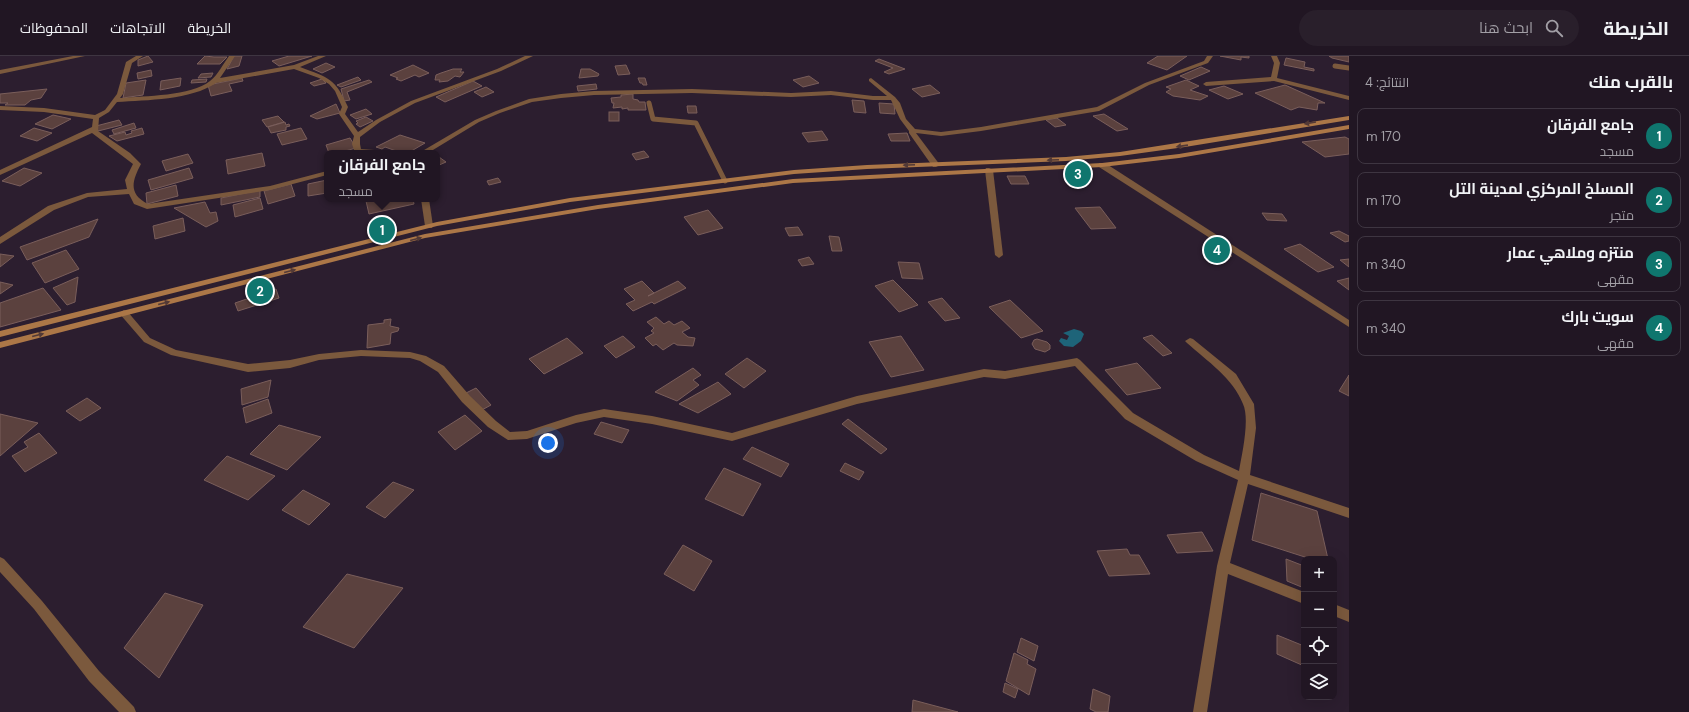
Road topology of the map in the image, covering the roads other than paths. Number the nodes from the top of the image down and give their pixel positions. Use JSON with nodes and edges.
{"nodes":[{"id":1,"x":82,"y":56,"type":"edge"},
{"id":2,"x":140,"y":56,"type":"edge"},
{"id":3,"x":232,"y":56,"type":"edge"},
{"id":4,"x":323,"y":56,"type":"edge"},
{"id":5,"x":530,"y":56,"type":"edge"},
{"id":6,"x":1210,"y":56,"type":"edge"},
{"id":7,"x":1274,"y":56,"type":"edge"},
{"id":8,"x":1335,"y":66,"type":"dead end"},
{"id":9,"x":295,"y":67,"type":"junction"},
{"id":10,"x":1349,"y":68,"type":"edge"},
{"id":11,"x":0,"y":72,"type":"edge"},
{"id":12,"x":1274,"y":79,"type":"junction"},
{"id":13,"x":871,"y":80,"type":"dead end"},
{"id":14,"x":214,"y":81,"type":"junction"},
{"id":15,"x":1206,"y":84,"type":"dead end"},
{"id":16,"x":893,"y":98,"type":"junction"},
{"id":17,"x":1349,"y":98,"type":"edge"},
{"id":18,"x":115,"y":100,"type":"junction"},
{"id":19,"x":649,"y":103,"type":"dead end"},
{"id":20,"x":0,"y":108,"type":"edge"},
{"id":21,"x":8,"y":108,"type":"junction"},
{"id":22,"x":0,"y":112,"type":"edge"},
{"id":23,"x":96,"y":117,"type":"junction"},
{"id":24,"x":1349,"y":118,"type":"edge"},
{"id":25,"x":1349,"y":126,"type":"edge"},
{"id":26,"x":94,"y":129,"type":"junction"},
{"id":27,"x":913,"y":130,"type":"junction"},
{"id":28,"x":357,"y":136,"type":"junction"},
{"id":29,"x":358,"y":150,"type":"edge"},
{"id":30,"x":428,"y":150,"type":"edge"},
{"id":31,"x":936,"y":164,"type":"junction"},
{"id":32,"x":1102,"y":165,"type":"junction"},
{"id":33,"x":990,"y":170,"type":"junction"},
{"id":34,"x":0,"y":173,"type":"edge"},
{"id":35,"x":324,"y":174,"type":"edge"},
{"id":36,"x":725,"y":181,"type":"junction"},
{"id":37,"x":131,"y":191,"type":"junction"},
{"id":38,"x":425,"y":202,"type":"edge"},
{"id":39,"x":429,"y":226,"type":"junction"},
{"id":40,"x":0,"y":241,"type":"edge"},
{"id":41,"x":999,"y":255,"type":"dead end"},
{"id":42,"x":124,"y":313,"type":"junction"},
{"id":43,"x":1349,"y":324,"type":"edge"},
{"id":44,"x":0,"y":334,"type":"edge"},
{"id":45,"x":1190,"y":342,"type":"dead end"},
{"id":46,"x":0,"y":345,"type":"edge"},
{"id":47,"x":1244,"y":478,"type":"junction"},
{"id":48,"x":1349,"y":513,"type":"edge"},
{"id":49,"x":0,"y":563,"type":"edge"},
{"id":50,"x":1223,"y":566,"type":"junction"},
{"id":51,"x":1301,"y":597,"type":"edge"},
{"id":52,"x":1337,"y":611,"type":"edge"},
{"id":53,"x":1349,"y":616,"type":"edge"},
{"id":54,"x":129,"y":712,"type":"edge"},
{"id":55,"x":1200,"y":712,"type":"edge"}],
"edges":[{"from":1,"to":11,"type":"street"},
{"from":2,"to":18,"type":"street"},
{"from":3,"to":14,"type":"street"},
{"from":4,"to":9,"type":"street"},
{"from":5,"to":28,"type":"street"},
{"from":6,"to":27,"type":"street"},
{"from":7,"to":12,"type":"street"},
{"from":8,"to":10,"type":"lane"},
{"from":9,"to":14,"type":"street"},
{"from":9,"to":28,"type":"street"},
{"from":12,"to":15,"type":"street"},
{"from":12,"to":17,"type":"street"},
{"from":13,"to":16,"type":"street"},
{"from":14,"to":18,"type":"street"},
{"from":16,"to":27,"type":"street"},
{"from":16,"to":30,"type":"street"},
{"from":18,"to":23,"type":"street"},
{"from":19,"to":36,"type":"lane"},
{"from":20,"to":21,"type":"street"},
{"from":21,"to":22,"type":"street"},
{"from":21,"to":23,"type":"street"},
{"from":23,"to":26,"type":"street"},
{"from":24,"to":31,"type":"main road","one_way":true},
{"from":25,"to":32,"type":"main road"},
{"from":26,"to":34,"type":"street"},
{"from":26,"to":37,"type":"street"},
{"from":27,"to":31,"type":"street"},
{"from":28,"to":29,"type":"street"},
{"from":31,"to":36,"type":"main road","one_way":true},
{"from":32,"to":33,"type":"main road"},
{"from":32,"to":43,"type":"street"},
{"from":33,"to":41,"type":"street"},
{"from":42,"to":33,"type":"main road","one_way":true},
{"from":35,"to":37,"type":"street"},
{"from":36,"to":39,"type":"main road"},
{"from":37,"to":40,"type":"street"},
{"from":38,"to":39,"type":"street"},
{"from":39,"to":44,"type":"main road"},
{"from":46,"to":42,"type":"main road","one_way":true},
{"from":42,"to":47,"type":"street"},
{"from":45,"to":47,"type":"street"},
{"from":47,"to":48,"type":"street"},
{"from":47,"to":50,"type":"street"},
{"from":49,"to":54,"type":"street"},
{"from":50,"to":51,"type":"street"},
{"from":50,"to":55,"type":"street"},
{"from":52,"to":53,"type":"street"}]}
